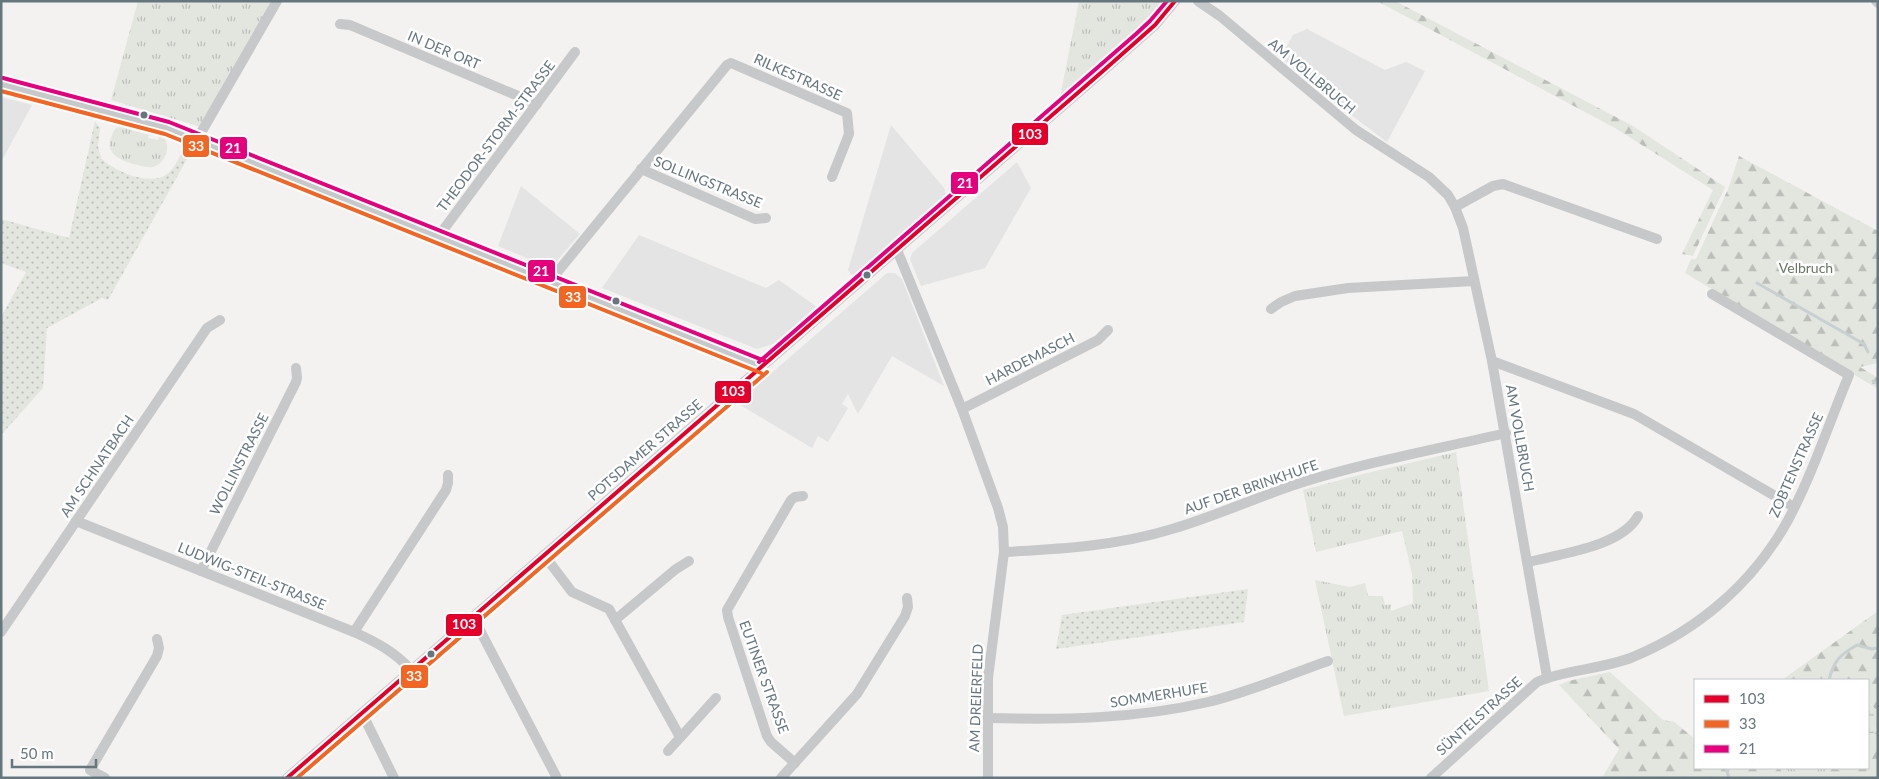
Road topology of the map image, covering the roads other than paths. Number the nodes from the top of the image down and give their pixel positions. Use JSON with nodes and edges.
{"nodes":[{"id":1,"x":277,"y":1,"type":"edge"},
{"id":2,"x":1175,"y":1,"type":"edge"},
{"id":3,"x":1198,"y":1,"type":"edge"},
{"id":4,"x":340,"y":24,"type":"dead end"},
{"id":5,"x":575,"y":52,"type":"dead end"},
{"id":6,"x":1,"y":84,"type":"edge"},
{"id":7,"x":537,"y":104,"type":"junction"},
{"id":8,"x":198,"y":141,"type":"junction"},
{"id":9,"x":640,"y":169,"type":"junction"},
{"id":10,"x":832,"y":177,"type":"dead end"},
{"id":11,"x":1456,"y":206,"type":"junction"},
{"id":12,"x":766,"y":218,"type":"dead end"},
{"id":13,"x":438,"y":237,"type":"junction"},
{"id":14,"x":1656,"y":239,"type":"dead end"},
{"id":15,"x":898,"y":250,"type":"junction"},
{"id":16,"x":550,"y":281,"type":"junction"},
{"id":17,"x":1474,"y":281,"type":"junction"},
{"id":18,"x":1712,"y":294,"type":"dead end"},
{"id":19,"x":1272,"y":309,"type":"dead end"},
{"id":20,"x":220,"y":320,"type":"dead end"},
{"id":21,"x":1108,"y":330,"type":"dead end"},
{"id":22,"x":1492,"y":361,"type":"junction"},
{"id":23,"x":762,"y":367,"type":"junction"},
{"id":24,"x":296,"y":368,"type":"dead end"},
{"id":25,"x":962,"y":409,"type":"junction"},
{"id":26,"x":1506,"y":434,"type":"junction"},
{"id":27,"x":448,"y":475,"type":"dead end"},
{"id":28,"x":802,"y":496,"type":"dead end"},
{"id":29,"x":1794,"y":507,"type":"junction"},
{"id":30,"x":1638,"y":516,"type":"dead end"},
{"id":31,"x":76,"y":521,"type":"junction"},
{"id":32,"x":1004,"y":552,"type":"junction"},
{"id":33,"x":544,"y":555,"type":"junction"},
{"id":34,"x":690,"y":561,"type":"dead end"},
{"id":35,"x":1528,"y":562,"type":"junction"},
{"id":36,"x":201,"y":571,"type":"junction"},
{"id":37,"x":907,"y":598,"type":"dead end"},
{"id":38,"x":472,"y":617,"type":"junction"},
{"id":39,"x":615,"y":620,"type":"junction"},
{"id":40,"x":1,"y":632,"type":"edge"},
{"id":41,"x":354,"y":632,"type":"junction"},
{"id":42,"x":157,"y":639,"type":"dead end"},
{"id":43,"x":1328,"y":660,"type":"dead end"},
{"id":44,"x":411,"y":670,"type":"junction"},
{"id":45,"x":1547,"y":677,"type":"junction"},
{"id":46,"x":716,"y":698,"type":"dead end"},
{"id":47,"x":362,"y":713,"type":"junction"},
{"id":48,"x":988,"y":718,"type":"junction"},
{"id":49,"x":680,"y":737,"type":"junction"},
{"id":50,"x":668,"y":751,"type":"dead end"},
{"id":51,"x":795,"y":763,"type":"junction"},
{"id":52,"x":105,"y":778,"type":"edge"},
{"id":53,"x":287,"y":778,"type":"edge"},
{"id":54,"x":394,"y":778,"type":"edge"},
{"id":55,"x":557,"y":778,"type":"edge"},
{"id":56,"x":781,"y":778,"type":"edge"},
{"id":57,"x":988,"y":778,"type":"edge"},
{"id":58,"x":1430,"y":778,"type":"edge"}],
"edges":[{"from":1,"to":8,"type":"street"},
{"from":2,"to":15,"type":"street","name":"POTSDAMER STRASSE"},
{"from":3,"to":11,"type":"street","name":"AM VOLLBRUCH"},
{"from":4,"to":7,"type":"street","name":"IN DER ORT"},
{"from":5,"to":7,"type":"street","name":"THEODOR-STORM-STRASSE"},
{"from":6,"to":8,"type":"street"},
{"from":7,"to":13,"type":"street","name":"THEODOR-STORM-STRASSE"},
{"from":8,"to":13,"type":"street"},
{"from":9,"to":10,"type":"street","name":"RILKESTRASSE"},
{"from":9,"to":12,"type":"street","name":"SOLLINGSTRASSE"},
{"from":9,"to":16,"type":"street"},
{"from":11,"to":14,"type":"street"},
{"from":11,"to":17,"type":"street","name":"AM VOLLBRUCH"},
{"from":13,"to":16,"type":"street"},
{"from":15,"to":23,"type":"street","name":"POTSDAMER STRASSE"},
{"from":15,"to":25,"type":"street","name":"AM DREIERFELD"},
{"from":16,"to":23,"type":"street"},
{"from":17,"to":19,"type":"street"},
{"from":17,"to":22,"type":"street","name":"AM VOLLBRUCH"},
{"from":18,"to":29,"type":"street","name":"ZOBTENSTRASSE"},
{"from":20,"to":31,"type":"street","name":"AM SCHNATBACH"},
{"from":21,"to":25,"type":"street","name":"HARDEMASCH"},
{"from":22,"to":26,"type":"street","name":"AM VOLLBRUCH"},
{"from":22,"to":29,"type":"street"},
{"from":23,"to":33,"type":"street","name":"POTSDAMER STRASSE"},
{"from":24,"to":36,"type":"street","name":"WOLLINSTRASSE"},
{"from":25,"to":32,"type":"street","name":"AM DREIERFELD"},
{"from":26,"to":32,"type":"street","name":"AUF DER BRINKHUFE"},
{"from":26,"to":35,"type":"street","name":"AM VOLLBRUCH"},
{"from":27,"to":41,"type":"street"},
{"from":28,"to":51,"type":"street","name":"EUTINER STRASSE"},
{"from":29,"to":45,"type":"street","name":"ZOBTENSTRASSE"},
{"from":30,"to":35,"type":"street"},
{"from":31,"to":36,"type":"street","name":"LUDWIG-STEIL-STRASSE"},
{"from":31,"to":40,"type":"street","name":"AM SCHNATBACH"},
{"from":32,"to":48,"type":"street","name":"AM DREIERFELD"},
{"from":33,"to":38,"type":"street","name":"POTSDAMER STRASSE"},
{"from":33,"to":39,"type":"street"},
{"from":34,"to":39,"type":"street"},
{"from":35,"to":45,"type":"street","name":"AM VOLLBRUCH"},
{"from":36,"to":41,"type":"street","name":"LUDWIG-STEIL-STRASSE"},
{"from":37,"to":51,"type":"street"},
{"from":38,"to":44,"type":"street","name":"POTSDAMER STRASSE"},
{"from":38,"to":55,"type":"street"},
{"from":39,"to":49,"type":"street"},
{"from":41,"to":44,"type":"street","name":"LUDWIG-STEIL-STRASSE"},
{"from":42,"to":52,"type":"street"},
{"from":43,"to":48,"type":"street","name":"SOMMERHUFE"},
{"from":44,"to":47,"type":"street","name":"POTSDAMER STRASSE"},
{"from":45,"to":58,"type":"street","name":"SÜNTELSTRASSE"},
{"from":46,"to":49,"type":"street"},
{"from":47,"to":53,"type":"street","name":"POTSDAMER STRASSE"},
{"from":47,"to":54,"type":"street"},
{"from":48,"to":57,"type":"street","name":"AM DREIERFELD"},
{"from":49,"to":50,"type":"street"},
{"from":51,"to":56,"type":"street"}]}
